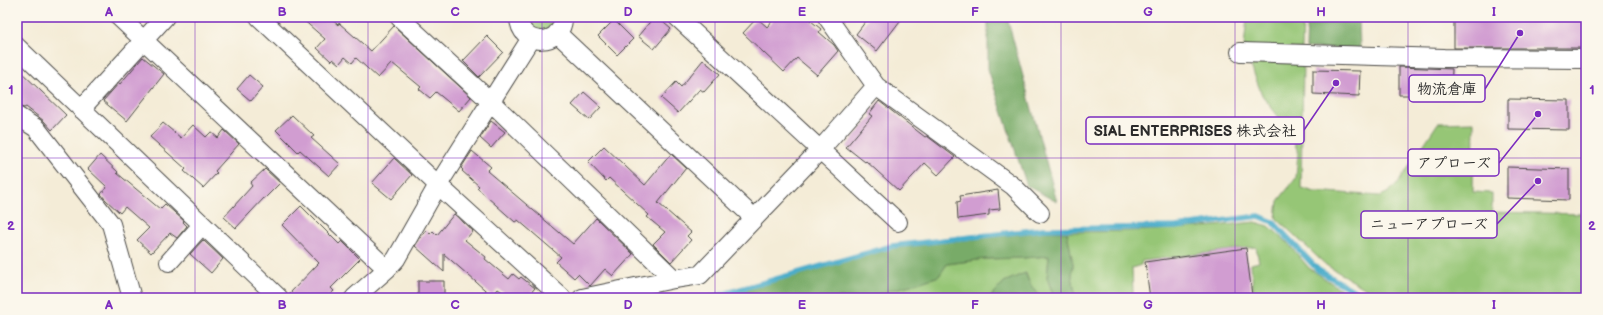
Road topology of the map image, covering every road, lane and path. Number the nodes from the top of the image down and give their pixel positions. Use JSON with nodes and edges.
{"nodes":[{"id":1,"x":120,"y":17,"type":"edge"},
{"id":2,"x":165,"y":17,"type":"edge"},
{"id":3,"x":259,"y":17,"type":"edge"},
{"id":4,"x":399,"y":17,"type":"edge"},
{"id":5,"x":519,"y":17,"type":"edge"},
{"id":6,"x":677,"y":17,"type":"edge"},
{"id":7,"x":827,"y":17,"type":"edge"},
{"id":8,"x":560,"y":25,"type":"edge"},
{"id":9,"x":530,"y":38,"type":"junction"},
{"id":10,"x":145,"y":40,"type":"junction"},
{"id":11,"x":17,"y":47,"type":"edge"},
{"id":12,"x":1240,"y":52,"type":"dead end"},
{"id":13,"x":1586,"y":59,"type":"edge"},
{"id":14,"x":876,"y":86,"type":"junction"},
{"id":15,"x":491,"y":102,"type":"junction"},
{"id":16,"x":81,"y":109,"type":"junction"},
{"id":17,"x":17,"y":116,"type":"edge"},
{"id":18,"x":820,"y":150,"type":"junction"},
{"id":19,"x":438,"y":185,"type":"junction"},
{"id":20,"x":1040,"y":213,"type":"dead end"},
{"id":21,"x":754,"y":218,"type":"junction"},
{"id":22,"x":898,"y":222,"type":"dead end"},
{"id":23,"x":202,"y":225,"type":"junction"},
{"id":24,"x":168,"y":262,"type":"dead end"},
{"id":25,"x":387,"y":269,"type":"junction"},
{"id":26,"x":674,"y":279,"type":"junction"},
{"id":27,"x":132,"y":298,"type":"edge"},
{"id":28,"x":279,"y":298,"type":"edge"},
{"id":29,"x":354,"y":298,"type":"edge"},
{"id":30,"x":562,"y":298,"type":"edge"},
{"id":31,"x":582,"y":298,"type":"edge"}],
"edges":[{"from":1,"to":10,"type":"street"},
{"from":2,"to":10,"type":"street"},
{"from":3,"to":19,"type":"street"},
{"from":4,"to":15,"type":"street"},
{"from":5,"to":9,"type":"street"},
{"from":6,"to":18,"type":"street"},
{"from":7,"to":14,"type":"street"},
{"from":8,"to":9,"type":"street"},
{"from":8,"to":21,"type":"street"},
{"from":9,"to":15,"type":"street"},
{"from":10,"to":16,"type":"street"},
{"from":10,"to":25,"type":"street"},
{"from":11,"to":16,"type":"street"},
{"from":12,"to":13,"type":"street"},
{"from":14,"to":18,"type":"street"},
{"from":14,"to":20,"type":"street"},
{"from":15,"to":19,"type":"street"},
{"from":15,"to":26,"type":"street"},
{"from":16,"to":23,"type":"street"},
{"from":17,"to":27,"type":"street"},
{"from":18,"to":21,"type":"street"},
{"from":18,"to":22,"type":"street"},
{"from":19,"to":25,"type":"street"},
{"from":19,"to":30,"type":"street"},
{"from":21,"to":26,"type":"street"},
{"from":23,"to":24,"type":"street"},
{"from":23,"to":28,"type":"street"},
{"from":25,"to":29,"type":"street"},
{"from":26,"to":31,"type":"street"}]}
